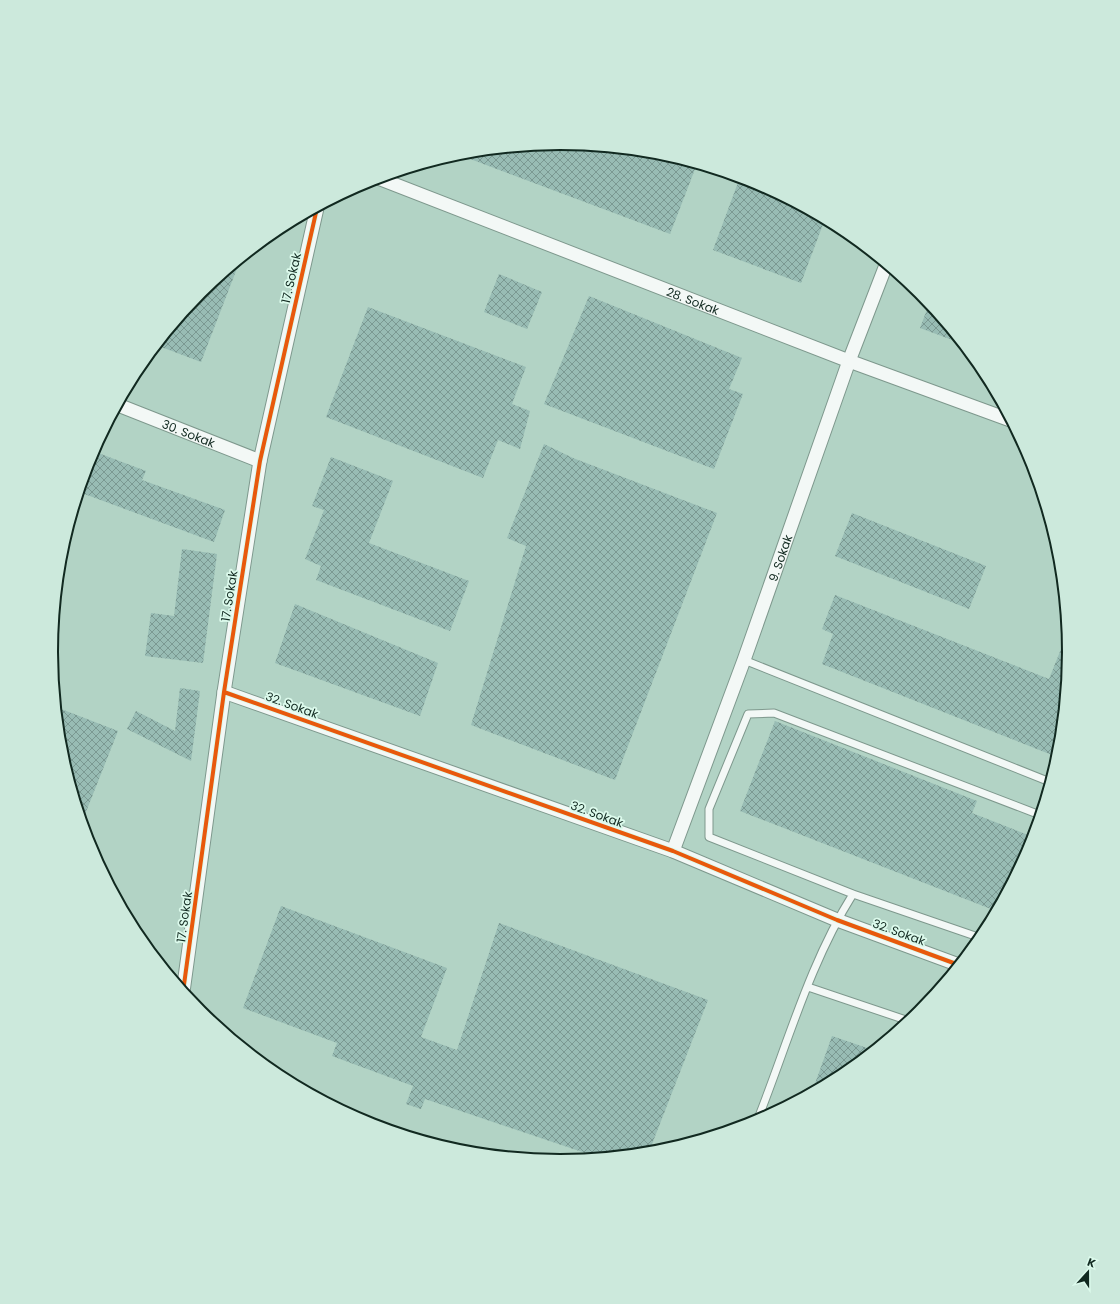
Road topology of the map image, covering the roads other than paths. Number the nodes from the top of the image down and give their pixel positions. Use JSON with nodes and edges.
{"nodes":[{"id":1,"x":387,"y":181,"type":"edge"},
{"id":2,"x":316,"y":214,"type":"edge"},
{"id":3,"x":884,"y":269,"type":"edge"},
{"id":4,"x":850,"y":361,"type":"junction"},
{"id":5,"x":122,"y":407,"type":"edge"},
{"id":6,"x":1004,"y":418,"type":"edge"},
{"id":7,"x":260,"y":461,"type":"junction"},
{"id":8,"x":744,"y":660,"type":"junction"},
{"id":9,"x":224,"y":692,"type":"junction"},
{"id":10,"x":1045,"y":780,"type":"edge"},
{"id":11,"x":1035,"y":813,"type":"edge"},
{"id":12,"x":673,"y":851,"type":"junction"},
{"id":13,"x":853,"y":894,"type":"junction"},
{"id":14,"x":837,"y":920,"type":"junction"},
{"id":15,"x":974,"y":936,"type":"edge"},
{"id":16,"x":954,"y":963,"type":"edge"},
{"id":17,"x":184,"y":984,"type":"edge"},
{"id":18,"x":808,"y":987,"type":"junction"},
{"id":19,"x":902,"y":1019,"type":"edge"},
{"id":20,"x":760,"y":1112,"type":"edge"}],
"edges":[{"from":1,"to":4,"type":"street","name":"28. Sokak"},
{"from":2,"to":7,"type":"street","name":"17. Sokak"},
{"from":3,"to":4,"type":"street","name":"9. Sokak"},
{"from":4,"to":6,"type":"street","name":"28. Sokak"},
{"from":4,"to":8,"type":"street","name":"9. Sokak"},
{"from":5,"to":7,"type":"street","name":"30. Sokak"},
{"from":7,"to":9,"type":"street","name":"17. Sokak"},
{"from":8,"to":10,"type":"lane"},
{"from":8,"to":12,"type":"street","name":"9. Sokak"},
{"from":9,"to":12,"type":"street","name":"32. Sokak"},
{"from":9,"to":17,"type":"street","name":"17. Sokak"},
{"from":11,"to":13,"type":"lane"},
{"from":12,"to":14,"type":"street","name":"32. Sokak"},
{"from":13,"to":14,"type":"lane"},
{"from":13,"to":15,"type":"lane"},
{"from":14,"to":16,"type":"street","name":"32. Sokak"},
{"from":14,"to":18,"type":"lane"},
{"from":18,"to":19,"type":"lane"},
{"from":18,"to":20,"type":"lane"}]}
